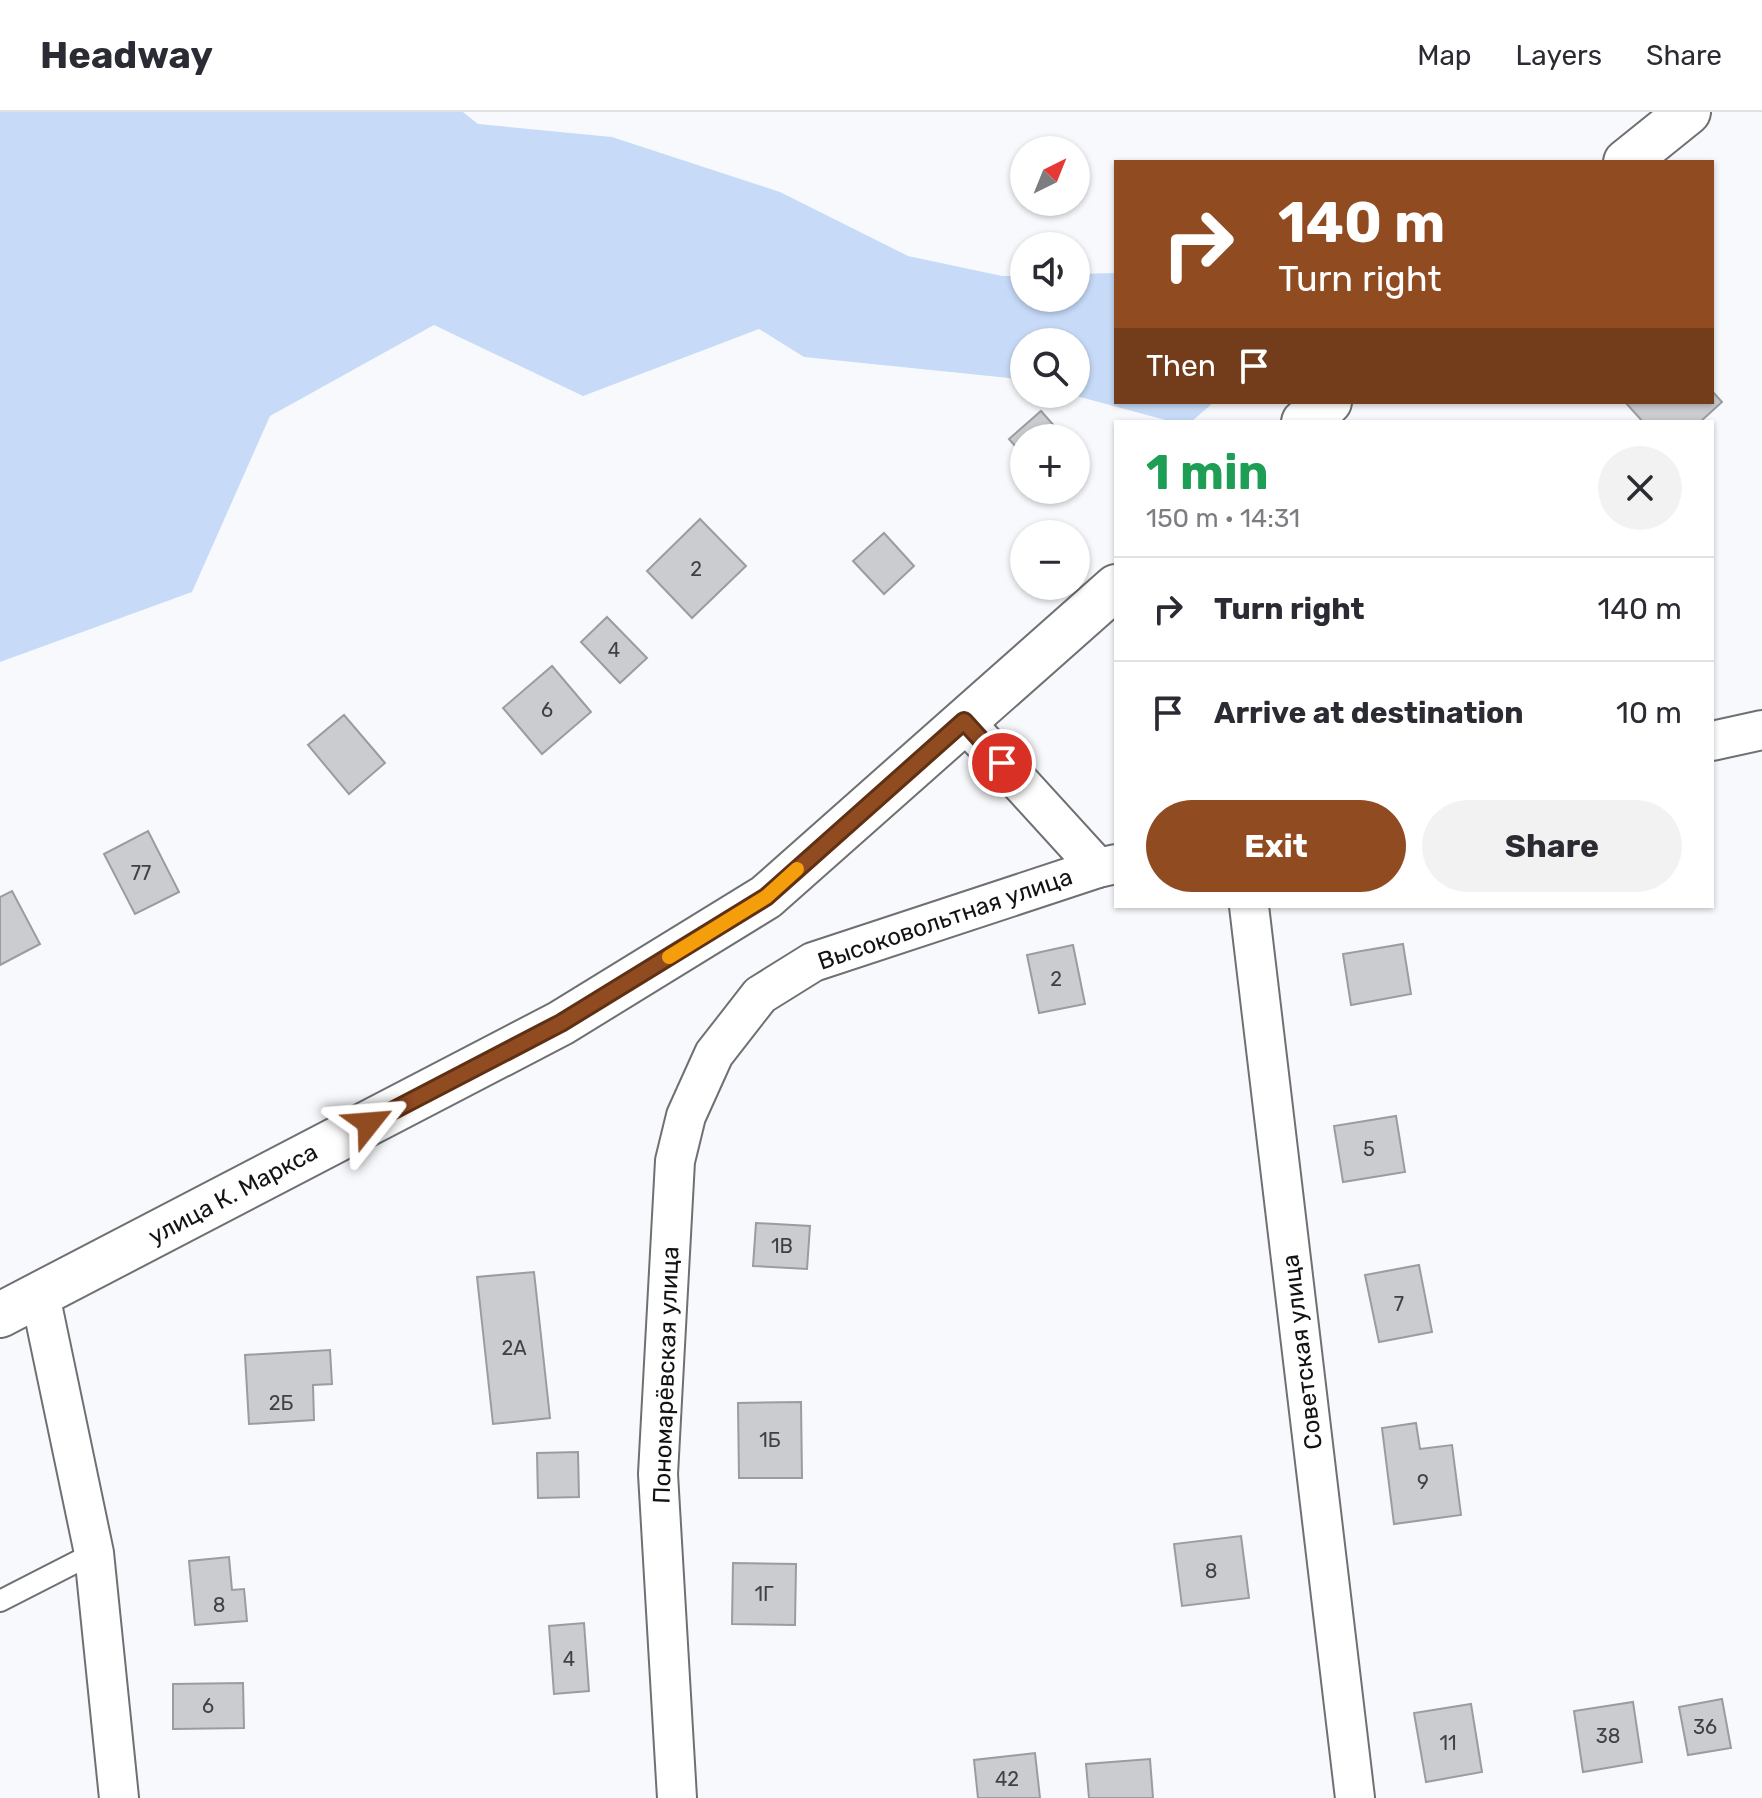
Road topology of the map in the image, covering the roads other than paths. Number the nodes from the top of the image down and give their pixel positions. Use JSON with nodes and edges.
{"nodes":[{"id":1,"x":1688,"y":112,"type":"edge"},
{"id":2,"x":1628,"y":160,"type":"edge"},
{"id":3,"x":1326,"y":404,"type":"edge"},
{"id":4,"x":1306,"y":420,"type":"edge"},
{"id":5,"x":1114,"y":589,"type":"edge"},
{"id":6,"x":964,"y":721,"type":"junction"},
{"id":7,"x":1762,"y":730,"type":"edge"},
{"id":8,"x":1714,"y":741,"type":"edge"},
{"id":9,"x":1107,"y":866,"type":"edge"},
{"id":10,"x":1249,"y":908,"type":"edge"},
{"id":11,"x":714,"y":1054,"type":"joint"},
{"id":12,"x":40,"y":1295,"type":"junction"},
{"id":13,"x":0,"y":1315,"type":"edge"},
{"id":14,"x":94,"y":1553,"type":"junction"},
{"id":15,"x":0,"y":1601,"type":"edge"},
{"id":16,"x":119,"y":1798,"type":"edge"},
{"id":17,"x":677,"y":1798,"type":"edge"},
{"id":18,"x":1355,"y":1798,"type":"edge"}],
"edges":[{"from":1,"to":2,"type":"main road"},
{"from":3,"to":4,"type":"main road"},
{"from":5,"to":6,"type":"main road","name":"улица К. Маркса"},
{"from":6,"to":9,"type":"street"},
{"from":6,"to":12,"type":"main road","name":"улица К. Маркса"},
{"from":7,"to":8,"type":"street"},
{"from":9,"to":11,"type":"street","name":"Высоковольтная улица"},
{"from":10,"to":18,"type":"street","name":"Советская улица"},
{"from":11,"to":17,"type":"street","name":"Пономарёвская улица"},
{"from":12,"to":13,"type":"main road","name":"улица К. Маркса"},
{"from":12,"to":14,"type":"street"},
{"from":14,"to":15,"type":"lane"},
{"from":14,"to":16,"type":"street"}]}
